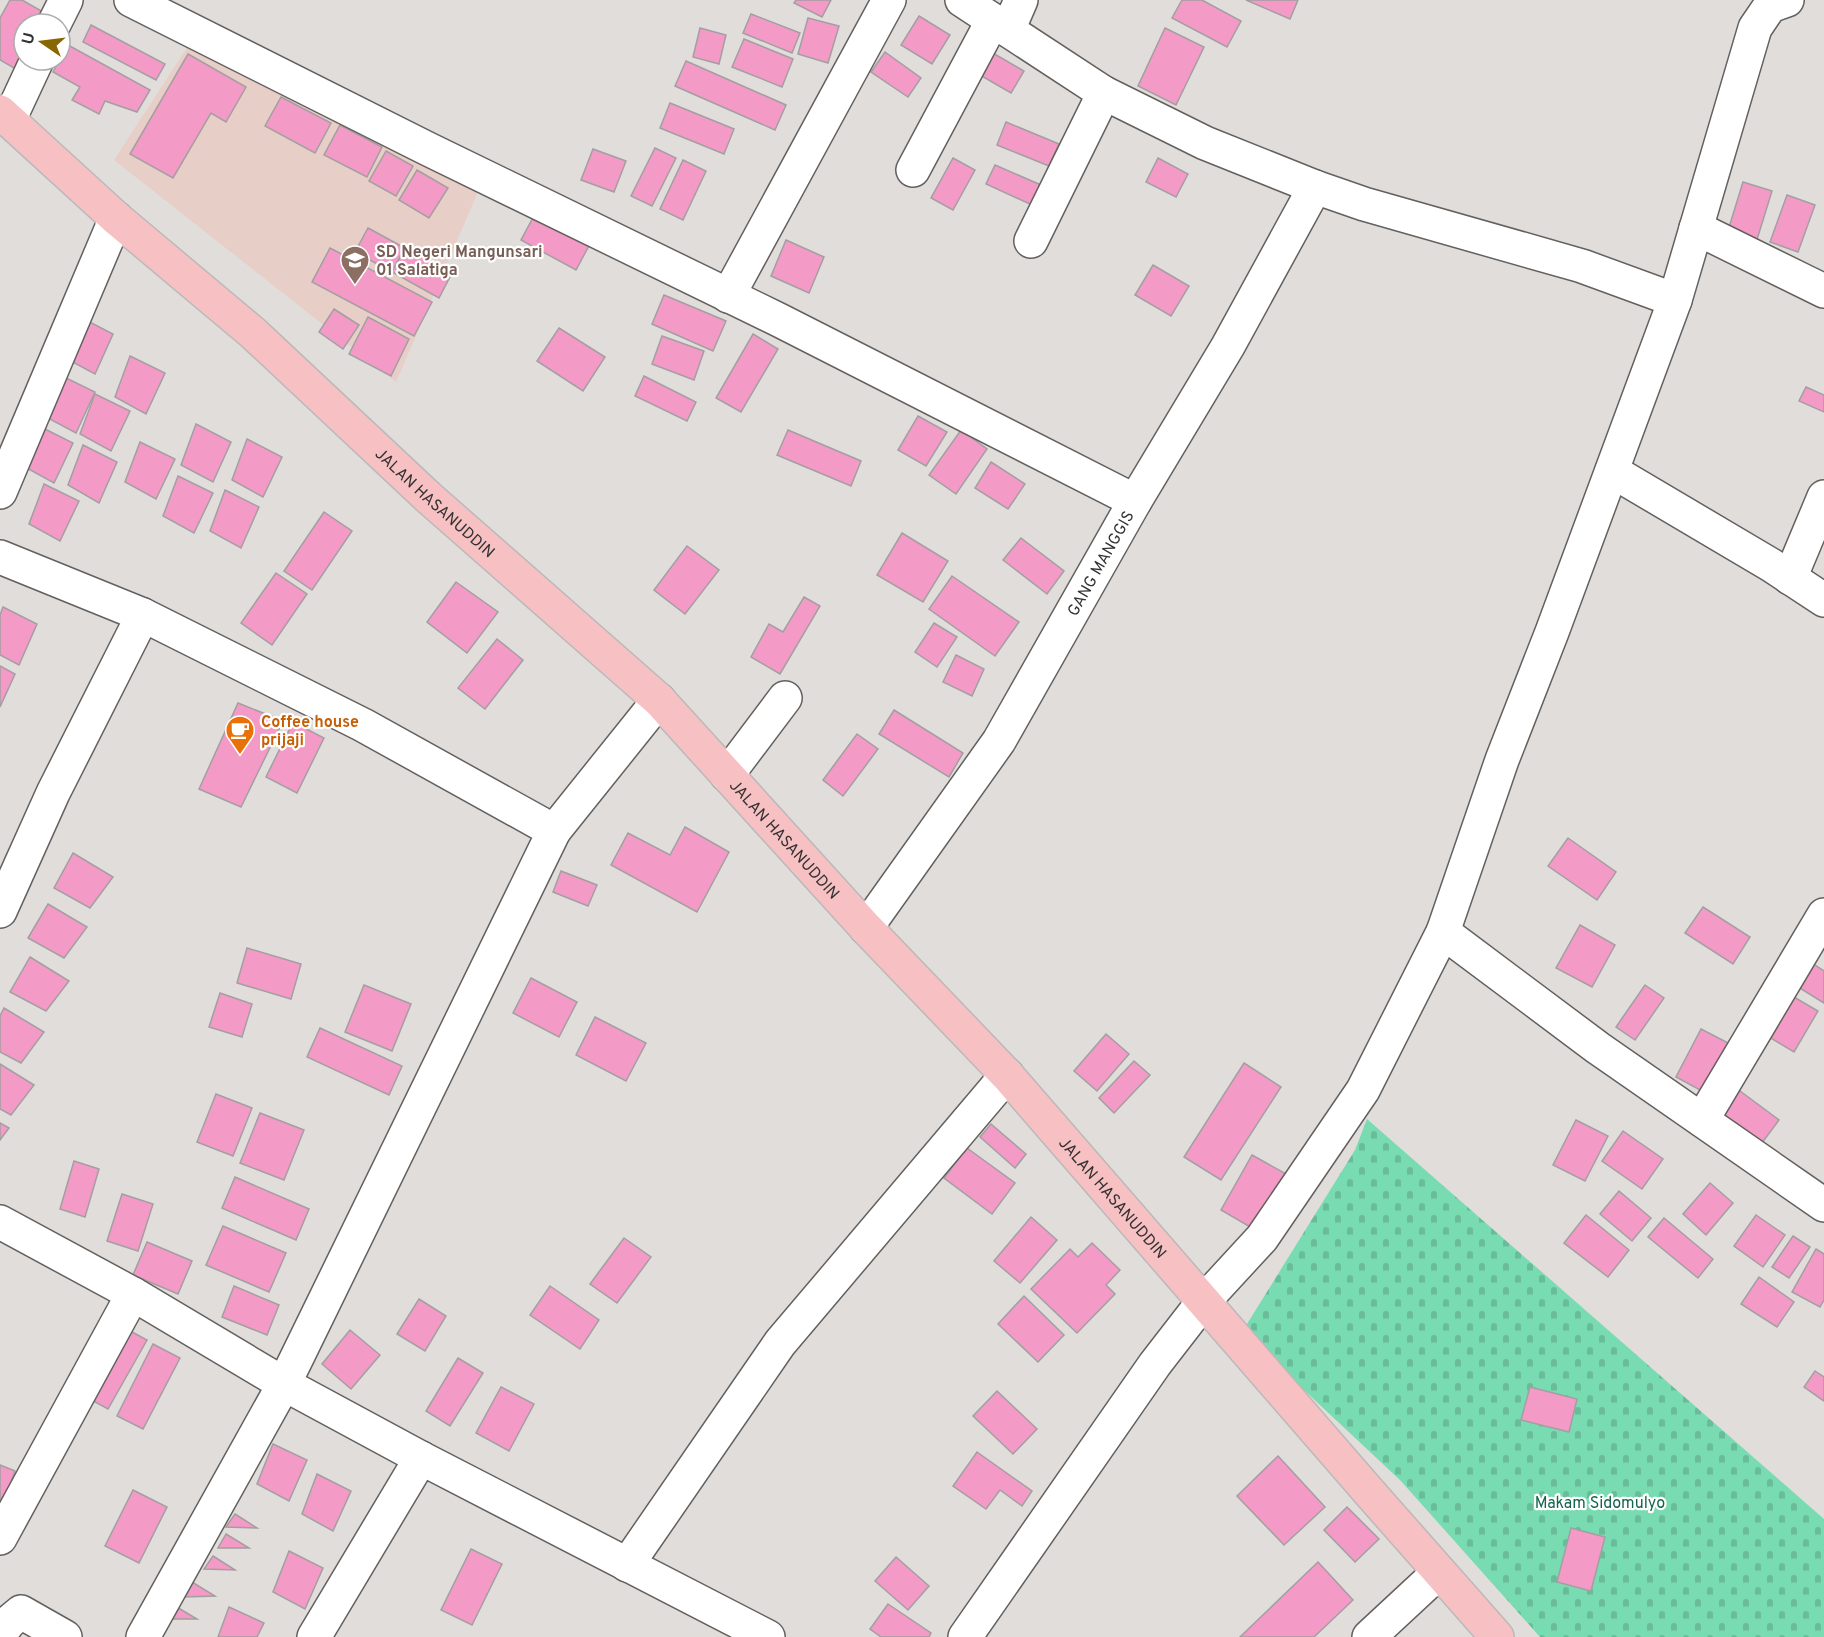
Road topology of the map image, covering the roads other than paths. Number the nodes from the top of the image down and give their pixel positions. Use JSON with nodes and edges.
{"nodes":[{"id":1,"x":131,"y":0,"type":"edge"},
{"id":2,"x":889,"y":0,"type":"edge"},
{"id":3,"x":962,"y":0,"type":"edge"},
{"id":4,"x":1021,"y":0,"type":"edge"},
{"id":5,"x":1787,"y":0,"type":"edge"},
{"id":6,"x":1001,"y":25,"type":"junction"},
{"id":7,"x":30,"y":72,"type":"edge"},
{"id":8,"x":1104,"y":93,"type":"junction"},
{"id":9,"x":4,"y":116,"type":"edge"},
{"id":10,"x":913,"y":170,"type":"dead end"},
{"id":11,"x":1315,"y":187,"type":"junction"},
{"id":12,"x":116,"y":218,"type":"junction"},
{"id":13,"x":1696,"y":228,"type":"junction"},
{"id":14,"x":1031,"y":241,"type":"dead end"},
{"id":15,"x":1824,"y":291,"type":"edge"},
{"id":16,"x":728,"y":296,"type":"junction"},
{"id":17,"x":1675,"y":300,"type":"junction"},
{"id":18,"x":1612,"y":471,"type":"junction"},
{"id":19,"x":0,"y":492,"type":"edge"},
{"id":20,"x":1824,"y":497,"type":"edge"},
{"id":21,"x":1135,"y":501,"type":"junction"},
{"id":22,"x":0,"y":557,"type":"edge"},
{"id":23,"x":1790,"y":578,"type":"junction"},
{"id":24,"x":1824,"y":600,"type":"edge"},
{"id":25,"x":143,"y":615,"type":"junction"},
{"id":26,"x":785,"y":698,"type":"dead end"},
{"id":27,"x":659,"y":700,"type":"junction"},
{"id":28,"x":727,"y":775,"type":"junction"},
{"id":29,"x":554,"y":831,"type":"junction"},
{"id":30,"x":0,"y":911,"type":"edge"},
{"id":31,"x":1824,"y":915,"type":"edge"},
{"id":32,"x":866,"y":928,"type":"junction"},
{"id":33,"x":1443,"y":932,"type":"junction"},
{"id":34,"x":1007,"y":1075,"type":"junction"},
{"id":35,"x":1702,"y":1120,"type":"junction"},
{"id":36,"x":1824,"y":1206,"type":"edge"},
{"id":37,"x":0,"y":1222,"type":"edge"},
{"id":38,"x":133,"y":1294,"type":"junction"},
{"id":39,"x":1203,"y":1302,"type":"junction"},
{"id":40,"x":284,"y":1384,"type":"junction"},
{"id":41,"x":421,"y":1458,"type":"junction"},
{"id":42,"x":0,"y":1538,"type":"edge"},
{"id":43,"x":627,"y":1565,"type":"junction"},
{"id":44,"x":1440,"y":1572,"type":"junction"},
{"id":45,"x":0,"y":1634,"type":"edge"},
{"id":46,"x":65,"y":1637,"type":"edge"},
{"id":47,"x":143,"y":1637,"type":"edge"},
{"id":48,"x":314,"y":1637,"type":"edge"},
{"id":49,"x":768,"y":1637,"type":"edge"},
{"id":50,"x":965,"y":1637,"type":"edge"},
{"id":51,"x":1369,"y":1637,"type":"edge"},
{"id":52,"x":1497,"y":1637,"type":"edge"}],
"edges":[{"from":1,"to":16,"type":"street"},
{"from":2,"to":16,"type":"street"},
{"from":3,"to":6,"type":"street"},
{"from":4,"to":6,"type":"street"},
{"from":5,"to":13,"type":"street"},
{"from":6,"to":8,"type":"street"},
{"from":6,"to":10,"type":"street"},
{"from":7,"to":9,"type":"street"},
{"from":8,"to":11,"type":"street"},
{"from":8,"to":14,"type":"street"},
{"from":9,"to":12,"type":"main road","name":"JALAN HASANUDDIN"},
{"from":11,"to":17,"type":"street"},
{"from":11,"to":21,"type":"street","name":"GANG MANGGIS"},
{"from":12,"to":19,"type":"street"},
{"from":12,"to":27,"type":"main road","name":"JALAN HASANUDDIN"},
{"from":13,"to":15,"type":"street"},
{"from":13,"to":17,"type":"street"},
{"from":16,"to":21,"type":"street"},
{"from":17,"to":18,"type":"street"},
{"from":18,"to":23,"type":"street"},
{"from":18,"to":33,"type":"street"},
{"from":20,"to":23,"type":"street"},
{"from":21,"to":32,"type":"street","name":"GANG MANGGIS"},
{"from":22,"to":25,"type":"street"},
{"from":23,"to":24,"type":"street"},
{"from":25,"to":29,"type":"street"},
{"from":25,"to":30,"type":"street"},
{"from":26,"to":28,"type":"street"},
{"from":27,"to":28,"type":"main road","name":"JALAN HASANUDDIN"},
{"from":27,"to":29,"type":"street"},
{"from":28,"to":32,"type":"main road","name":"JALAN HASANUDDIN"},
{"from":29,"to":40,"type":"street"},
{"from":31,"to":35,"type":"street"},
{"from":32,"to":34,"type":"main road","name":"JALAN HASANUDDIN"},
{"from":33,"to":35,"type":"street"},
{"from":33,"to":39,"type":"street"},
{"from":34,"to":39,"type":"main road","name":"JALAN HASANUDDIN"},
{"from":34,"to":43,"type":"street"},
{"from":35,"to":36,"type":"street"},
{"from":37,"to":38,"type":"street"},
{"from":38,"to":40,"type":"street"},
{"from":38,"to":42,"type":"street"},
{"from":39,"to":44,"type":"main road","name":"JALAN HASANUDDIN"},
{"from":39,"to":50,"type":"street"},
{"from":40,"to":41,"type":"street"},
{"from":40,"to":47,"type":"street"},
{"from":41,"to":43,"type":"street"},
{"from":41,"to":48,"type":"street"},
{"from":43,"to":49,"type":"street"},
{"from":44,"to":51,"type":"street"},
{"from":44,"to":52,"type":"main road","name":"JALAN HASANUDDIN"},
{"from":45,"to":46,"type":"street"}]}
